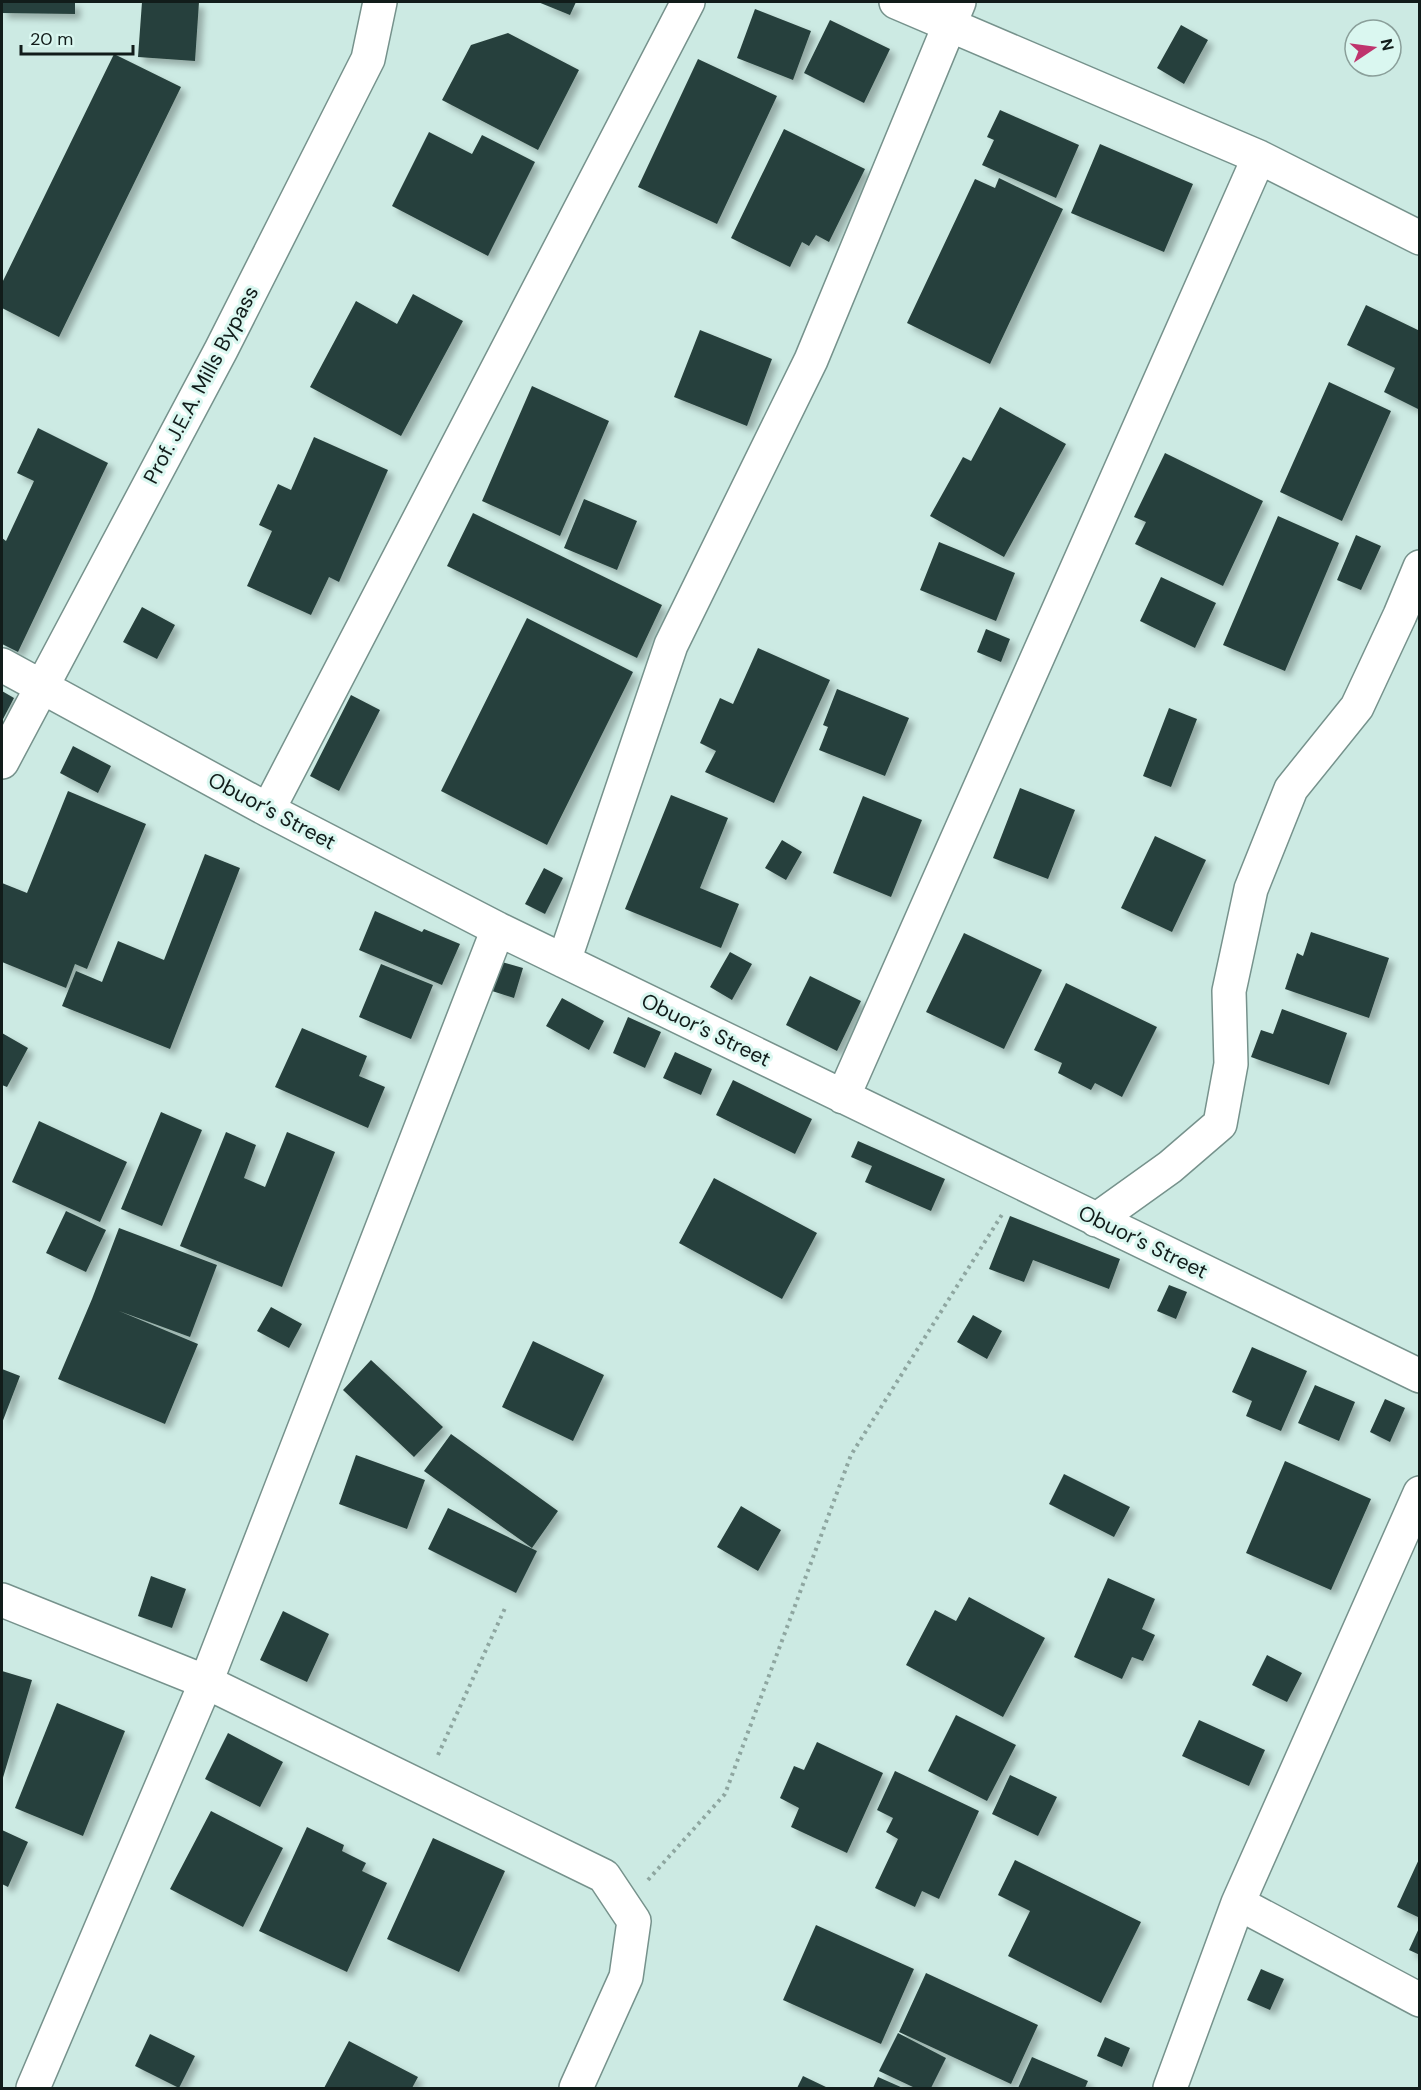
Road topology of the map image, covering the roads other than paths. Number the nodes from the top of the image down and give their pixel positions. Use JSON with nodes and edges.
{"nodes":[{"id":1,"x":380,"y":2,"type":"edge"},
{"id":2,"x":688,"y":2,"type":"edge"},
{"id":3,"x":896,"y":2,"type":"edge"},
{"id":4,"x":954,"y":13,"type":"edge"},
{"id":5,"x":1259,"y":157,"type":"junction"},
{"id":6,"x":1416,"y":228,"type":"edge"},
{"id":7,"x":1419,"y":567,"type":"edge"},
{"id":8,"x":2,"y":664,"type":"edge"},
{"id":9,"x":40,"y":686,"type":"junction"},
{"id":10,"x":2,"y":762,"type":"edge"},
{"id":11,"x":268,"y":810,"type":"junction"},
{"id":12,"x":498,"y":929,"type":"junction"},
{"id":13,"x":564,"y":961,"type":"junction"},
{"id":14,"x":843,"y":1097,"type":"junction"},
{"id":15,"x":1096,"y":1220,"type":"junction"},
{"id":16,"x":1419,"y":1376,"type":"edge"},
{"id":17,"x":1419,"y":1493,"type":"edge"},
{"id":18,"x":2,"y":1600,"type":"edge"},
{"id":19,"x":206,"y":1682,"type":"junction"},
{"id":20,"x":1238,"y":1903,"type":"junction"},
{"id":21,"x":1419,"y":2000,"type":"edge"},
{"id":22,"x":33,"y":2088,"type":"edge"},
{"id":23,"x":576,"y":2088,"type":"edge"},
{"id":24,"x":1170,"y":2088,"type":"edge"}],
"edges":[{"from":1,"to":9,"type":"street","name":"Prof. J.E.A. Mills Bypass"},
{"from":2,"to":11,"type":"street"},
{"from":3,"to":4,"type":"street"},
{"from":4,"to":5,"type":"street"},
{"from":4,"to":13,"type":"street"},
{"from":5,"to":6,"type":"street"},
{"from":5,"to":14,"type":"street"},
{"from":7,"to":15,"type":"street"},
{"from":8,"to":9,"type":"street","name":"Obuor’s Street"},
{"from":9,"to":10,"type":"street","name":"Prof. J.E.A. Mills Bypass"},
{"from":9,"to":11,"type":"street","name":"Obuor’s Street"},
{"from":11,"to":12,"type":"street","name":"Obuor’s Street"},
{"from":12,"to":13,"type":"street","name":"Obuor’s Street"},
{"from":12,"to":19,"type":"street"},
{"from":13,"to":14,"type":"street","name":"Obuor’s Street"},
{"from":14,"to":15,"type":"street","name":"Obuor’s Street"},
{"from":15,"to":16,"type":"street","name":"Obuor’s Street"},
{"from":17,"to":20,"type":"street"},
{"from":18,"to":19,"type":"street"},
{"from":19,"to":22,"type":"street"},
{"from":19,"to":23,"type":"street"},
{"from":20,"to":21,"type":"street"},
{"from":20,"to":24,"type":"street"}]}
